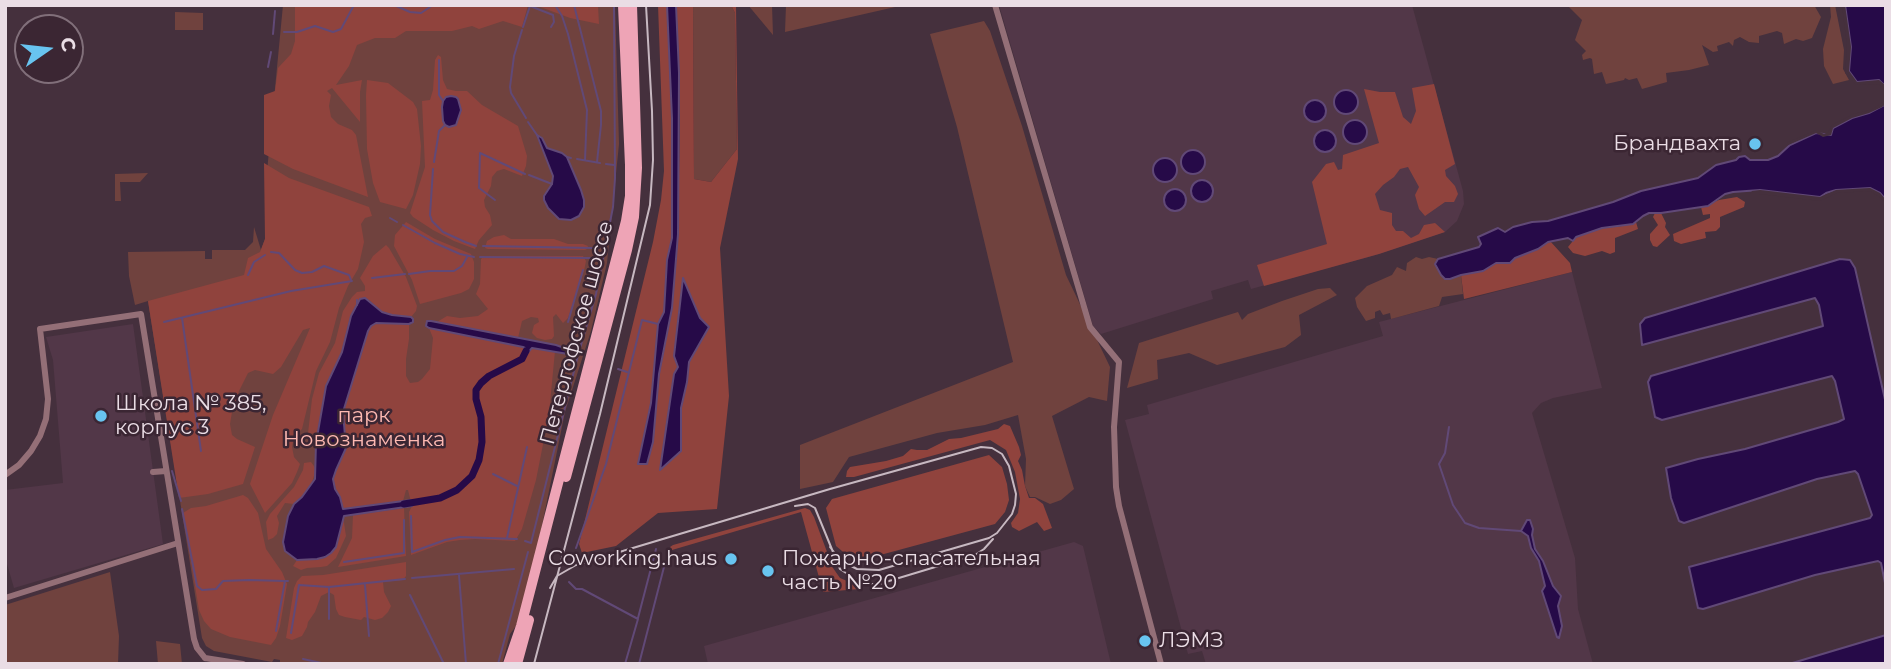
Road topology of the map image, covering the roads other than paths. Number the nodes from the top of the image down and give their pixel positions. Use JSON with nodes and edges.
{"nodes":[{"id":1,"x":623,"y":5,"type":"edge"},
{"id":2,"x":632,"y":5,"type":"edge"},
{"id":3,"x":995,"y":5,"type":"edge"},
{"id":4,"x":166,"y":471,"type":"junction"},
{"id":5,"x":153,"y":472,"type":"dead end"},
{"id":6,"x":5,"y":475,"type":"edge"},
{"id":7,"x":178,"y":543,"type":"junction"},
{"id":8,"x":5,"y":598,"type":"edge"},
{"id":9,"x":204,"y":661,"type":"edge"},
{"id":10,"x":243,"y":664,"type":"edge"},
{"id":11,"x":508,"y":664,"type":"edge"},
{"id":12,"x":517,"y":664,"type":"edge"},
{"id":13,"x":1161,"y":664,"type":"edge"}],
"edges":[{"from":1,"to":11,"type":"main road","name":"Петергофское шоссе"},
{"from":2,"to":12,"type":"main road","name":"Петергофское шоссе"},
{"from":3,"to":13,"type":"street"},
{"from":4,"to":5,"type":"street"},
{"from":4,"to":6,"type":"street"},
{"from":4,"to":7,"type":"street"},
{"from":7,"to":8,"type":"street"},
{"from":7,"to":9,"type":"street"},
{"from":9,"to":10,"type":"street"}]}
